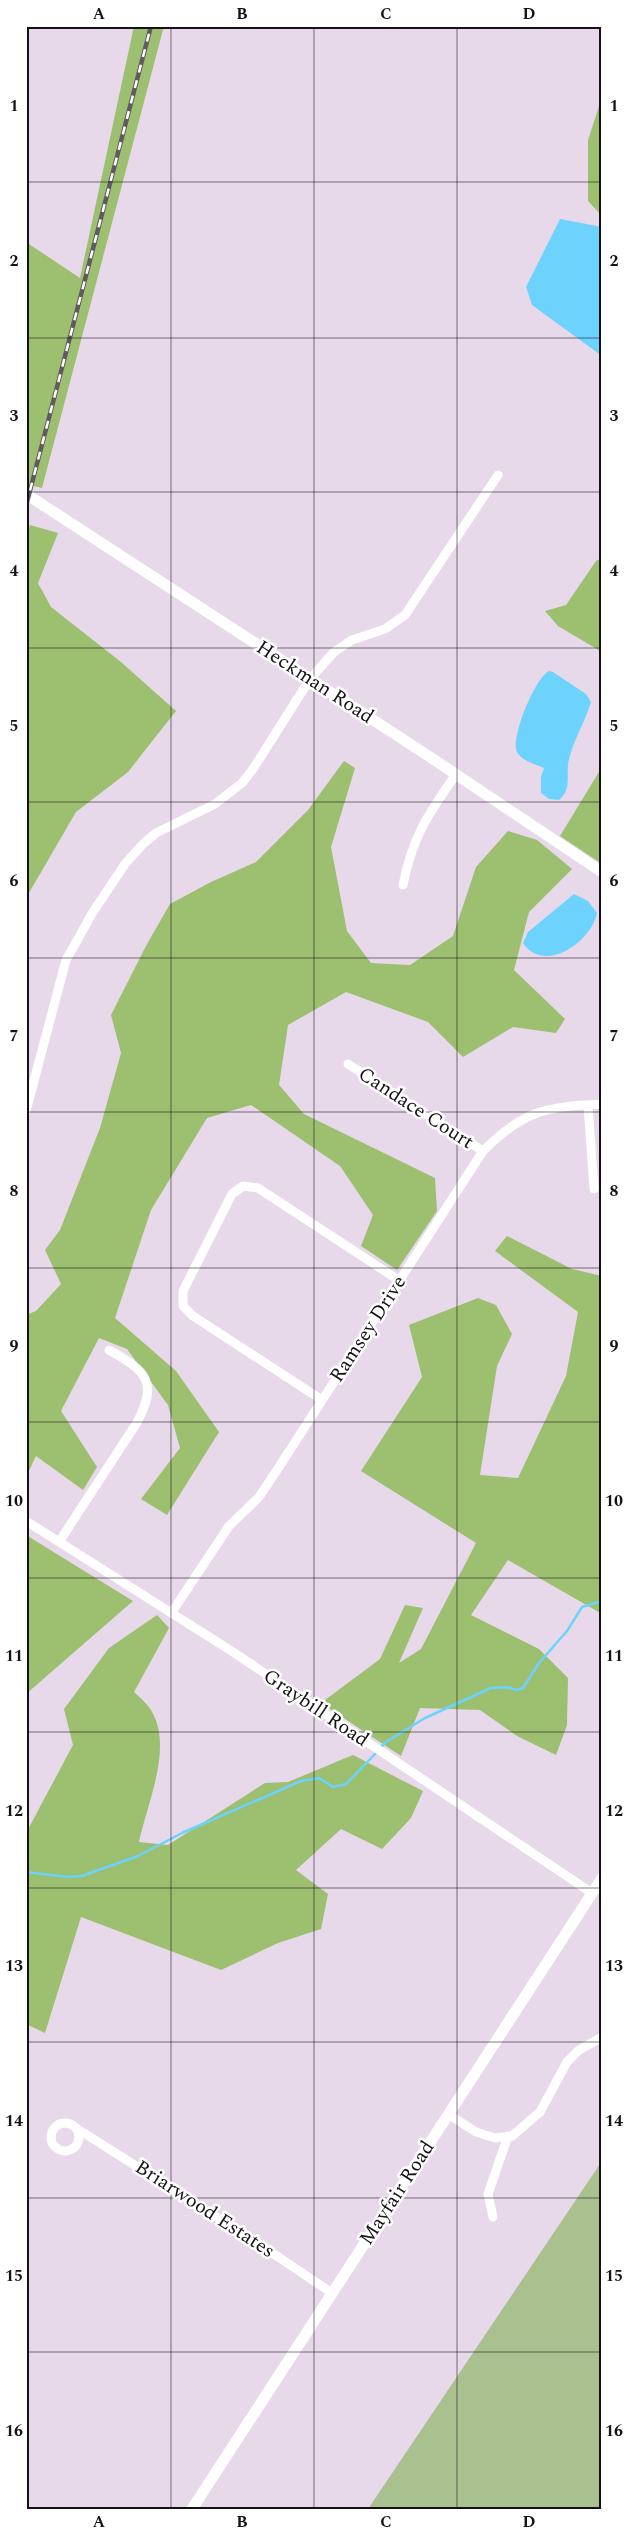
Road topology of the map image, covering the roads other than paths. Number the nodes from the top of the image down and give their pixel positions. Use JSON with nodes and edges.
{"nodes":[{"id":1,"x":498,"y":475,"type":"dead end"},
{"id":2,"x":26,"y":494,"type":"edge"},
{"id":3,"x":310,"y":678,"type":"junction"},
{"id":4,"x":456,"y":774,"type":"junction"},
{"id":5,"x":602,"y":872,"type":"edge"},
{"id":6,"x":403,"y":885,"type":"dead end"},
{"id":7,"x":348,"y":1064,"type":"dead end"},
{"id":8,"x":602,"y":1104,"type":"edge"},
{"id":9,"x":588,"y":1105,"type":"junction"},
{"id":10,"x":26,"y":1112,"type":"edge"},
{"id":11,"x":483,"y":1151,"type":"junction"},
{"id":12,"x":594,"y":1189,"type":"dead end"},
{"id":13,"x":400,"y":1281,"type":"junction"},
{"id":14,"x":109,"y":1350,"type":"dead end"},
{"id":15,"x":322,"y":1400,"type":"junction"},
{"id":16,"x":26,"y":1521,"type":"edge"},
{"id":17,"x":59,"y":1542,"type":"junction"},
{"id":18,"x":172,"y":1612,"type":"junction"},
{"id":19,"x":602,"y":1878,"type":"edge"},
{"id":20,"x":597,"y":1897,"type":"edge"},
{"id":21,"x":602,"y":2037,"type":"edge"},
{"id":22,"x":448,"y":2114,"type":"junction"},
{"id":23,"x":76,"y":2128,"type":"dead end"},
{"id":24,"x":508,"y":2136,"type":"junction"},
{"id":25,"x":493,"y":2217,"type":"dead end"},
{"id":26,"x":332,"y":2293,"type":"junction"},
{"id":27,"x":192,"y":2509,"type":"edge"}],
"edges":[{"from":1,"to":3,"type":"street"},
{"from":2,"to":3,"type":"street","name":"Heckman Road"},
{"from":3,"to":4,"type":"street","name":"Heckman Road"},
{"from":3,"to":10,"type":"street"},
{"from":4,"to":5,"type":"street","name":"Heckman Road"},
{"from":4,"to":6,"type":"street"},
{"from":7,"to":11,"type":"street","name":"Candace Court"},
{"from":8,"to":9,"type":"street","name":"Ramsey Drive"},
{"from":9,"to":11,"type":"street","name":"Ramsey Drive"},
{"from":9,"to":12,"type":"street"},
{"from":11,"to":13,"type":"street","name":"Ramsey Drive"},
{"from":13,"to":15,"type":"street","name":"Ramsey Drive"},
{"from":13,"to":15,"type":"street"},
{"from":14,"to":17,"type":"street"},
{"from":15,"to":18,"type":"street","name":"Ramsey Drive"},
{"from":16,"to":17,"type":"street","name":"Graybill Road"},
{"from":17,"to":18,"type":"street","name":"Graybill Road"},
{"from":18,"to":20,"type":"street","name":"Graybill Road"},
{"from":19,"to":20,"type":"street","name":"Mayfair Road"},
{"from":20,"to":22,"type":"street","name":"Mayfair Road"},
{"from":21,"to":24,"type":"street"},
{"from":22,"to":24,"type":"street"},
{"from":22,"to":26,"type":"street","name":"Mayfair Road"},
{"from":23,"to":26,"type":"street","name":"Briarwood Estates"},
{"from":24,"to":25,"type":"street"},
{"from":26,"to":27,"type":"street","name":"Mayfair Road"}]}
